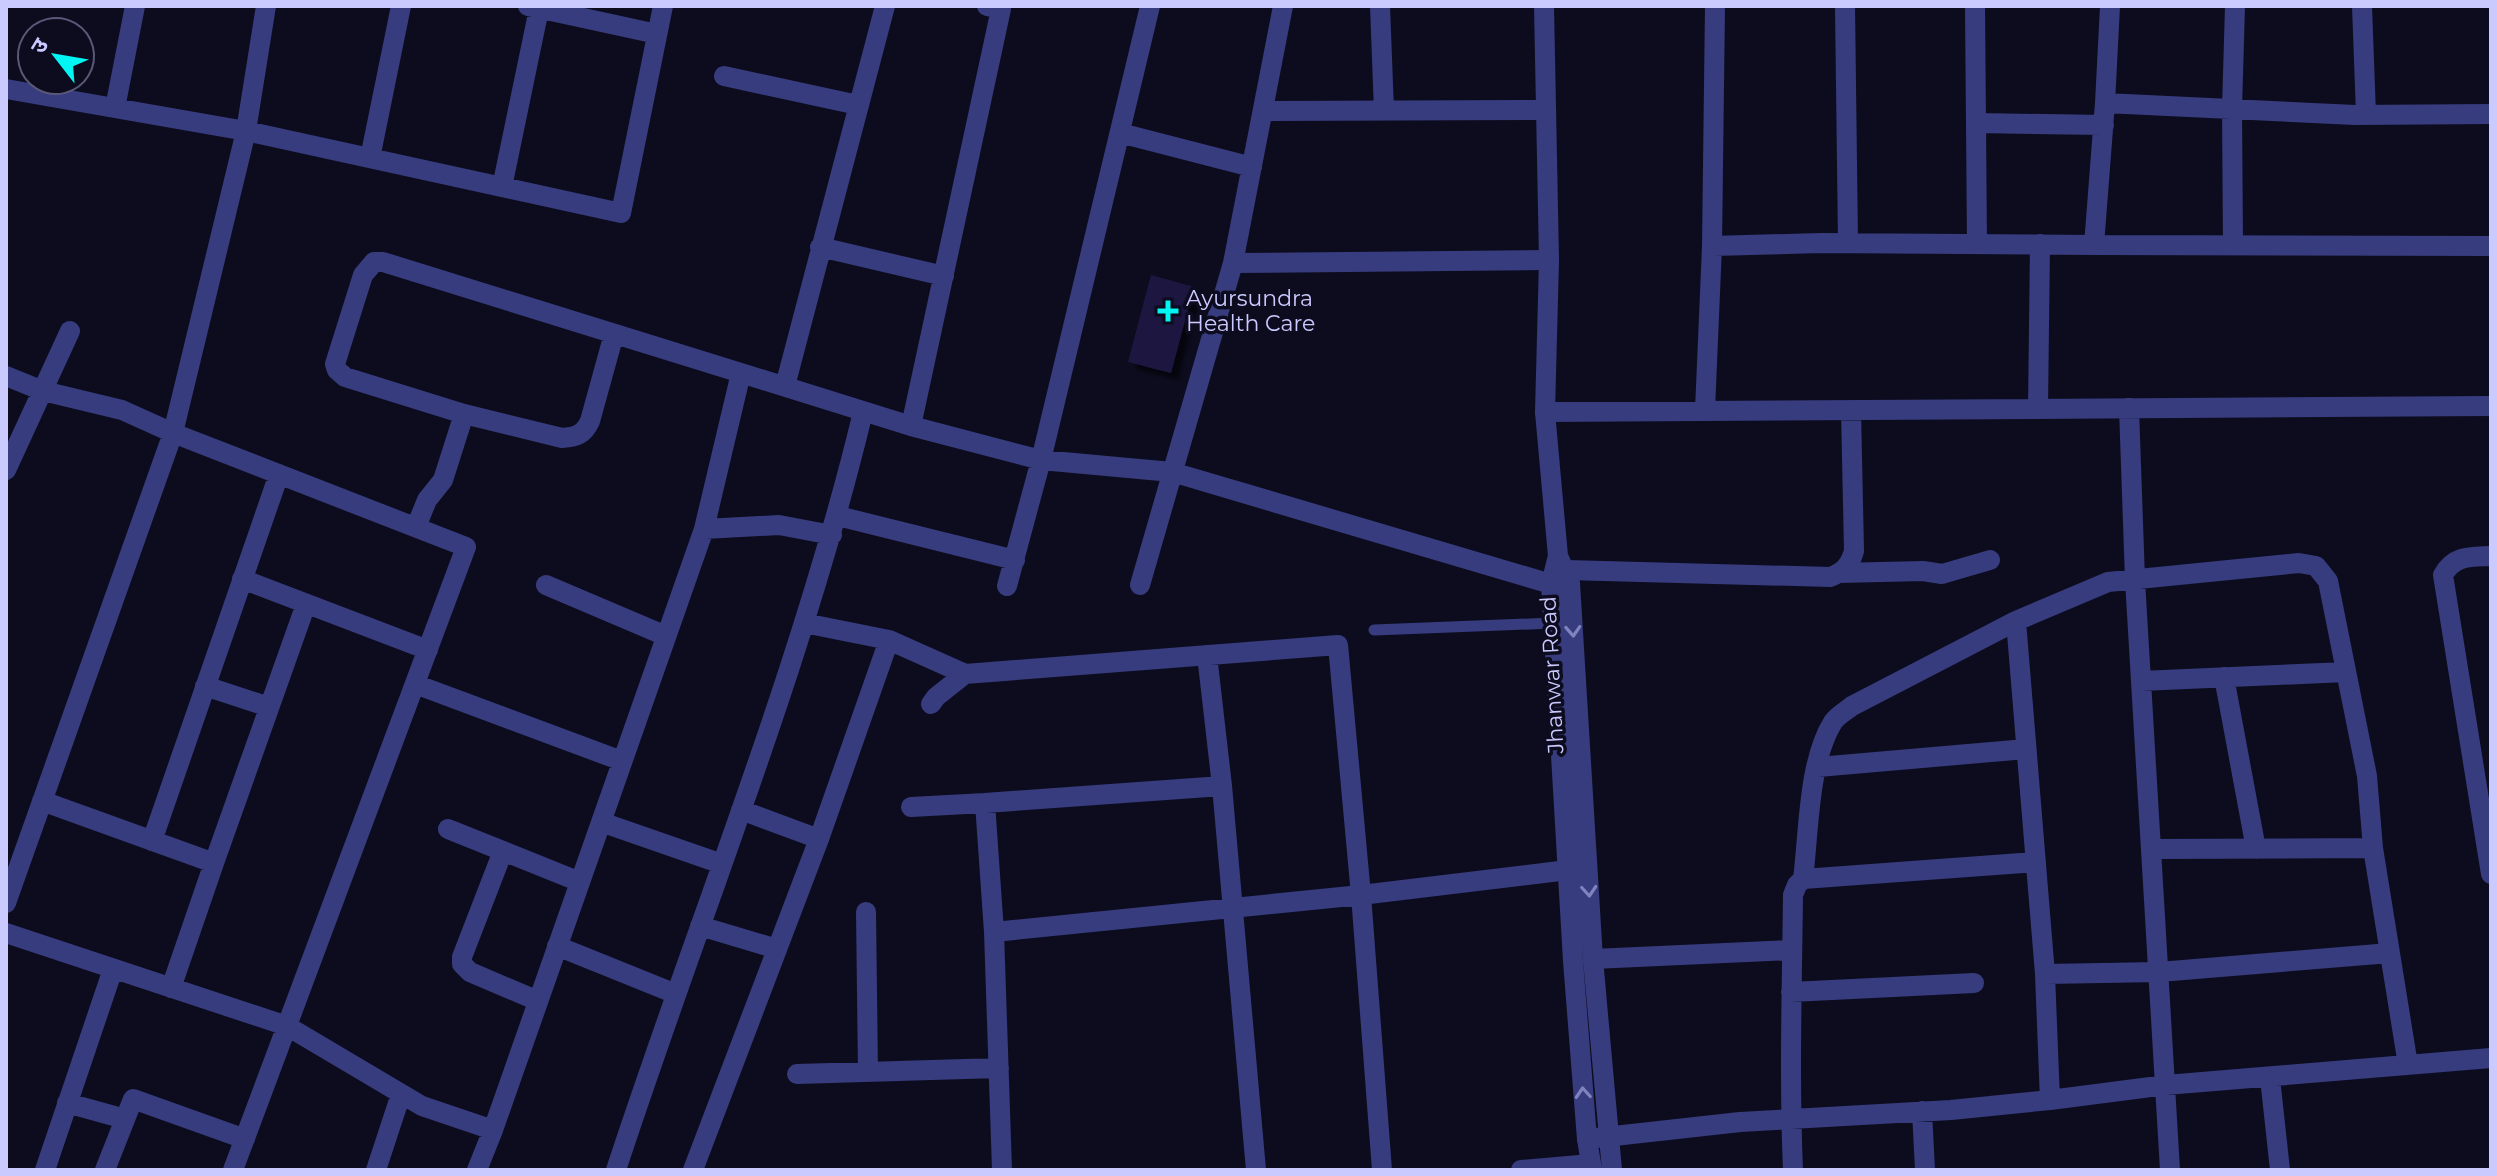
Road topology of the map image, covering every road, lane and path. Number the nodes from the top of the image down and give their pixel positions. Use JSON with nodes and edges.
{"nodes":[{"id":1,"x":135,"y":6,"type":"edge"},
{"id":2,"x":266,"y":6,"type":"edge"},
{"id":3,"x":401,"y":6,"type":"edge"},
{"id":4,"x":663,"y":6,"type":"edge"},
{"id":5,"x":885,"y":6,"type":"edge"},
{"id":6,"x":1150,"y":6,"type":"edge"},
{"id":7,"x":1283,"y":6,"type":"edge"},
{"id":8,"x":1380,"y":6,"type":"edge"},
{"id":9,"x":1544,"y":6,"type":"edge"},
{"id":10,"x":1715,"y":6,"type":"edge"},
{"id":11,"x":1845,"y":6,"type":"edge"},
{"id":12,"x":1975,"y":6,"type":"edge"},
{"id":13,"x":2110,"y":6,"type":"edge"},
{"id":14,"x":2235,"y":6,"type":"edge"},
{"id":15,"x":2362,"y":6,"type":"edge"},
{"id":16,"x":533,"y":7,"type":"edge"},
{"id":17,"x":997,"y":7,"type":"edge"},
{"id":18,"x":657,"y":34,"type":"junction"},
{"id":19,"x":724,"y":76,"type":"dead end"},
{"id":20,"x":6,"y":89,"type":"edge"},
{"id":21,"x":2105,"y":103,"type":"junction"},
{"id":22,"x":858,"y":105,"type":"junction"},
{"id":23,"x":115,"y":108,"type":"junction"},
{"id":24,"x":2232,"y":109,"type":"junction"},
{"id":25,"x":1546,"y":110,"type":"junction"},
{"id":26,"x":1263,"y":111,"type":"junction"},
{"id":27,"x":1384,"y":111,"type":"junction"},
{"id":28,"x":2491,"y":114,"type":"edge"},
{"id":29,"x":2366,"y":115,"type":"junction"},
{"id":30,"x":1976,"y":123,"type":"junction"},
{"id":31,"x":2104,"y":125,"type":"junction"},
{"id":32,"x":246,"y":131,"type":"junction"},
{"id":33,"x":1120,"y":133,"type":"junction"},
{"id":34,"x":370,"y":158,"type":"junction"},
{"id":35,"x":1252,"y":167,"type":"junction"},
{"id":36,"x":502,"y":187,"type":"junction"},
{"id":37,"x":1848,"y":243,"type":"junction"},
{"id":38,"x":1977,"y":244,"type":"junction"},
{"id":39,"x":2040,"y":244,"type":"junction"},
{"id":40,"x":2094,"y":245,"type":"junction"},
{"id":41,"x":2233,"y":245,"type":"junction"},
{"id":42,"x":1712,"y":246,"type":"junction"},
{"id":43,"x":2491,"y":246,"type":"edge"},
{"id":44,"x":820,"y":247,"type":"junction"},
{"id":45,"x":1549,"y":260,"type":"junction"},
{"id":46,"x":1233,"y":263,"type":"junction"},
{"id":47,"x":944,"y":276,"type":"junction"},
{"id":48,"x":70,"y":331,"type":"dead end"},
{"id":49,"x":614,"y":334,"type":"junction"},
{"id":50,"x":741,"y":373,"type":"junction"},
{"id":51,"x":6,"y":376,"type":"edge"},
{"id":52,"x":785,"y":386,"type":"junction"},
{"id":53,"x":43,"y":391,"type":"junction"},
{"id":54,"x":2491,"y":406,"type":"edge"},
{"id":55,"x":2129,"y":408,"type":"junction"},
{"id":56,"x":2038,"y":409,"type":"junction"},
{"id":57,"x":1705,"y":410,"type":"junction"},
{"id":58,"x":1851,"y":410,"type":"junction"},
{"id":59,"x":863,"y":412,"type":"junction"},
{"id":60,"x":1545,"y":412,"type":"junction"},
{"id":61,"x":464,"y":414,"type":"junction"},
{"id":62,"x":911,"y":426,"type":"junction"},
{"id":63,"x":173,"y":433,"type":"junction"},
{"id":64,"x":1041,"y":460,"type":"junction"},
{"id":65,"x":6,"y":470,"type":"edge"},
{"id":66,"x":1172,"y":472,"type":"junction"},
{"id":67,"x":279,"y":474,"type":"junction"},
{"id":68,"x":835,"y":525,"type":"junction"},
{"id":69,"x":416,"y":527,"type":"junction"},
{"id":70,"x":704,"y":529,"type":"junction"},
{"id":71,"x":2491,"y":556,"type":"edge"},
{"id":72,"x":1015,"y":560,"type":"junction"},
{"id":73,"x":1990,"y":560,"type":"dead end"},
{"id":74,"x":1558,"y":570,"type":"junction"},
{"id":75,"x":1839,"y":573,"type":"junction"},
{"id":76,"x":242,"y":579,"type":"junction"},
{"id":77,"x":2135,"y":580,"type":"junction"},
{"id":78,"x":546,"y":585,"type":"dead end"},
{"id":79,"x":1140,"y":585,"type":"dead end"},
{"id":80,"x":1007,"y":586,"type":"dead end"},
{"id":81,"x":306,"y":604,"type":"junction"},
{"id":82,"x":2016,"y":621,"type":"junction"},
{"id":83,"x":804,"y":623,"type":"junction"},
{"id":84,"x":1553,"y":623,"type":"junction"},
{"id":85,"x":1374,"y":630,"type":"dead end"},
{"id":86,"x":666,"y":636,"type":"junction"},
{"id":87,"x":889,"y":640,"type":"junction"},
{"id":88,"x":428,"y":650,"type":"junction"},
{"id":89,"x":1207,"y":655,"type":"junction"},
{"id":90,"x":2346,"y":672,"type":"junction"},
{"id":91,"x":965,"y":674,"type":"junction"},
{"id":92,"x":2224,"y":677,"type":"junction"},
{"id":93,"x":2141,"y":681,"type":"junction"},
{"id":94,"x":415,"y":684,"type":"junction"},
{"id":95,"x":205,"y":686,"type":"junction"},
{"id":96,"x":931,"y":704,"type":"dead end"},
{"id":97,"x":269,"y":707,"type":"junction"},
{"id":98,"x":2026,"y":749,"type":"junction"},
{"id":99,"x":622,"y":761,"type":"junction"},
{"id":100,"x":1818,"y":767,"type":"junction"},
{"id":101,"x":1222,"y":786,"type":"junction"},
{"id":102,"x":42,"y":801,"type":"junction"},
{"id":103,"x":985,"y":803,"type":"junction"},
{"id":104,"x":911,"y":807,"type":"dead end"},
{"id":105,"x":741,"y":810,"type":"junction"},
{"id":106,"x":2486,"y":818,"type":"edge"},
{"id":107,"x":601,"y":822,"type":"junction"},
{"id":108,"x":448,"y":829,"type":"dead end"},
{"id":109,"x":819,"y":839,"type":"junction"},
{"id":110,"x":152,"y":841,"type":"junction"},
{"id":111,"x":2373,"y":848,"type":"junction"},
{"id":112,"x":2152,"y":849,"type":"junction"},
{"id":113,"x":2256,"y":849,"type":"junction"},
{"id":114,"x":503,"y":851,"type":"junction"},
{"id":115,"x":2036,"y":862,"type":"junction"},
{"id":116,"x":214,"y":863,"type":"junction"},
{"id":117,"x":722,"y":864,"type":"junction"},
{"id":118,"x":1568,"y":870,"type":"junction"},
{"id":119,"x":2491,"y":874,"type":"edge"},
{"id":120,"x":1803,"y":879,"type":"junction"},
{"id":121,"x":580,"y":882,"type":"junction"},
{"id":122,"x":1361,"y":895,"type":"junction"},
{"id":123,"x":6,"y":903,"type":"edge"},
{"id":124,"x":1232,"y":908,"type":"junction"},
{"id":125,"x":866,"y":912,"type":"dead end"},
{"id":126,"x":700,"y":926,"type":"junction"},
{"id":127,"x":994,"y":932,"type":"junction"},
{"id":128,"x":6,"y":933,"type":"edge"},
{"id":129,"x":557,"y":946,"type":"junction"},
{"id":130,"x":777,"y":949,"type":"junction"},
{"id":131,"x":1792,"y":950,"type":"junction"},
{"id":132,"x":2390,"y":953,"type":"junction"},
{"id":133,"x":1593,"y":959,"type":"junction"},
{"id":134,"x":113,"y":969,"type":"junction"},
{"id":135,"x":2159,"y":972,"type":"junction"},
{"id":136,"x":2045,"y":974,"type":"junction"},
{"id":137,"x":1974,"y":983,"type":"dead end"},
{"id":138,"x":171,"y":988,"type":"junction"},
{"id":139,"x":1791,"y":992,"type":"junction"},
{"id":140,"x":676,"y":994,"type":"junction"},
{"id":141,"x":538,"y":1001,"type":"junction"},
{"id":142,"x":287,"y":1026,"type":"junction"},
{"id":143,"x":2491,"y":1058,"type":"edge"},
{"id":144,"x":2408,"y":1065,"type":"junction"},
{"id":145,"x":999,"y":1068,"type":"junction"},
{"id":146,"x":868,"y":1072,"type":"junction"},
{"id":147,"x":797,"y":1074,"type":"dead end"},
{"id":148,"x":2270,"y":1078,"type":"junction"},
{"id":149,"x":2166,"y":1085,"type":"junction"},
{"id":150,"x":401,"y":1094,"type":"junction"},
{"id":151,"x":2050,"y":1100,"type":"junction"},
{"id":152,"x":67,"y":1103,"type":"junction"},
{"id":153,"x":1922,"y":1111,"type":"junction"},
{"id":154,"x":1791,"y":1118,"type":"junction"},
{"id":155,"x":125,"y":1119,"type":"junction"},
{"id":156,"x":493,"y":1130,"type":"junction"},
{"id":157,"x":1608,"y":1135,"type":"junction"},
{"id":158,"x":245,"y":1139,"type":"junction"},
{"id":159,"x":1587,"y":1139,"type":"junction"},
{"id":160,"x":1591,"y":1167,"type":"edge"},
{"id":161,"x":45,"y":1170,"type":"edge"},
{"id":162,"x":105,"y":1170,"type":"edge"},
{"id":163,"x":233,"y":1170,"type":"edge"},
{"id":164,"x":376,"y":1170,"type":"edge"},
{"id":165,"x":477,"y":1170,"type":"edge"},
{"id":166,"x":616,"y":1170,"type":"edge"},
{"id":167,"x":693,"y":1170,"type":"edge"},
{"id":168,"x":1002,"y":1170,"type":"edge"},
{"id":169,"x":1256,"y":1170,"type":"edge"},
{"id":170,"x":1382,"y":1170,"type":"edge"},
{"id":171,"x":1521,"y":1170,"type":"edge"},
{"id":172,"x":1612,"y":1170,"type":"edge"},
{"id":173,"x":1793,"y":1170,"type":"edge"},
{"id":174,"x":1925,"y":1170,"type":"edge"},
{"id":175,"x":2170,"y":1170,"type":"edge"},
{"id":176,"x":2280,"y":1170,"type":"edge"}],
"edges":[{"from":1,"to":23,"type":"street"},
{"from":2,"to":32,"type":"street"},
{"from":3,"to":34,"type":"street"},
{"from":4,"to":18,"type":"street"},
{"from":5,"to":22,"type":"street"},
{"from":6,"to":33,"type":"street"},
{"from":7,"to":26,"type":"street"},
{"from":8,"to":27,"type":"street"},
{"from":9,"to":25,"type":"street"},
{"from":10,"to":42,"type":"street"},
{"from":11,"to":37,"type":"street"},
{"from":12,"to":30,"type":"street"},
{"from":13,"to":21,"type":"street"},
{"from":14,"to":24,"type":"street"},
{"from":15,"to":29,"type":"street"},
{"from":16,"to":18,"type":"street"},
{"from":16,"to":36,"type":"street"},
{"from":17,"to":47,"type":"street"},
{"from":18,"to":36,"type":"street"},
{"from":19,"to":22,"type":"street"},
{"from":20,"to":23,"type":"street"},
{"from":21,"to":24,"type":"street"},
{"from":21,"to":31,"type":"street"},
{"from":22,"to":44,"type":"street"},
{"from":23,"to":32,"type":"street"},
{"from":24,"to":29,"type":"street"},
{"from":24,"to":41,"type":"street"},
{"from":25,"to":27,"type":"street"},
{"from":25,"to":45,"type":"street"},
{"from":26,"to":27,"type":"street"},
{"from":26,"to":35,"type":"street"},
{"from":28,"to":29,"type":"street"},
{"from":30,"to":31,"type":"street"},
{"from":30,"to":38,"type":"street"},
{"from":31,"to":40,"type":"street"},
{"from":32,"to":34,"type":"street"},
{"from":32,"to":63,"type":"street"},
{"from":33,"to":35,"type":"street"},
{"from":33,"to":64,"type":"street"},
{"from":34,"to":36,"type":"street"},
{"from":35,"to":46,"type":"street"},
{"from":37,"to":38,"type":"street"},
{"from":37,"to":42,"type":"street"},
{"from":38,"to":39,"type":"street"},
{"from":39,"to":40,"type":"street"},
{"from":39,"to":56,"type":"street"},
{"from":40,"to":41,"type":"street"},
{"from":41,"to":43,"type":"street"},
{"from":42,"to":57,"type":"street"},
{"from":44,"to":47,"type":"street"},
{"from":44,"to":52,"type":"street"},
{"from":45,"to":46,"type":"street"},
{"from":45,"to":60,"type":"street"},
{"from":46,"to":66,"type":"street"},
{"from":47,"to":62,"type":"street"},
{"from":48,"to":53,"type":"street"},
{"from":49,"to":50,"type":"street"},
{"from":49,"to":61,"type":"street"},
{"from":49,"to":61,"type":"street"},
{"from":50,"to":52,"type":"street"},
{"from":50,"to":70,"type":"street"},
{"from":51,"to":53,"type":"street"},
{"from":52,"to":59,"type":"street"},
{"from":53,"to":63,"type":"street"},
{"from":53,"to":65,"type":"street"},
{"from":54,"to":55,"type":"street"},
{"from":55,"to":56,"type":"street"},
{"from":55,"to":77,"type":"street"},
{"from":56,"to":58,"type":"street"},
{"from":57,"to":58,"type":"street"},
{"from":57,"to":60,"type":"street"},
{"from":58,"to":75,"type":"street"},
{"from":59,"to":62,"type":"street"},
{"from":59,"to":68,"type":"street"},
{"from":60,"to":74,"type":"street"},
{"from":61,"to":69,"type":"street"},
{"from":62,"to":64,"type":"street"},
{"from":63,"to":67,"type":"street"},
{"from":63,"to":102,"type":"street"},
{"from":64,"to":66,"type":"street"},
{"from":64,"to":72,"type":"street"},
{"from":66,"to":74,"type":"street"},
{"from":66,"to":79,"type":"street"},
{"from":67,"to":69,"type":"street"},
{"from":67,"to":76,"type":"street"},
{"from":68,"to":70,"type":"street"},
{"from":68,"to":72,"type":"street"},
{"from":68,"to":83,"type":"street"},
{"from":69,"to":88,"type":"street"},
{"from":70,"to":86,"type":"street"},
{"from":71,"to":106,"type":"street"},
{"from":72,"to":80,"type":"street"},
{"from":73,"to":75,"type":"street"},
{"from":74,"to":75,"type":"street"},
{"from":74,"to":84,"type":"street","name":"Jhanwar Road"},
{"from":74,"to":133,"type":"street","name":"Jhanwar Road","one_way":true},
{"from":76,"to":81,"type":"street"},
{"from":76,"to":95,"type":"street"},
{"from":77,"to":82,"type":"street"},
{"from":77,"to":90,"type":"street"},
{"from":77,"to":93,"type":"street"},
{"from":78,"to":86,"type":"street"},
{"from":81,"to":88,"type":"street"},
{"from":81,"to":97,"type":"street"},
{"from":82,"to":98,"type":"street"},
{"from":82,"to":100,"type":"street"},
{"from":83,"to":87,"type":"street"},
{"from":83,"to":105,"type":"street"},
{"from":84,"to":85,"type":"lane"},
{"from":84,"to":118,"type":"street","name":"Jhanwar Road"},
{"from":86,"to":99,"type":"street"},
{"from":87,"to":91,"type":"street"},
{"from":87,"to":109,"type":"street"},
{"from":88,"to":94,"type":"street"},
{"from":89,"to":91,"type":"street"},
{"from":89,"to":101,"type":"street"},
{"from":89,"to":122,"type":"street"},
{"from":90,"to":92,"type":"street"},
{"from":90,"to":111,"type":"street"},
{"from":91,"to":96,"type":"street"},
{"from":92,"to":93,"type":"street"},
{"from":92,"to":113,"type":"street"},
{"from":93,"to":112,"type":"street"},
{"from":94,"to":99,"type":"street"},
{"from":94,"to":142,"type":"street"},
{"from":95,"to":97,"type":"street"},
{"from":95,"to":110,"type":"street"},
{"from":97,"to":116,"type":"street"},
{"from":98,"to":100,"type":"street"},
{"from":98,"to":115,"type":"street"},
{"from":99,"to":107,"type":"street"},
{"from":100,"to":120,"type":"street"},
{"from":101,"to":103,"type":"street"},
{"from":101,"to":124,"type":"street"},
{"from":102,"to":110,"type":"street"},
{"from":102,"to":123,"type":"street"},
{"from":103,"to":104,"type":"street"},
{"from":103,"to":127,"type":"street"},
{"from":105,"to":109,"type":"street"},
{"from":105,"to":117,"type":"street"},
{"from":106,"to":119,"type":"street"},
{"from":107,"to":117,"type":"street"},
{"from":107,"to":121,"type":"street"},
{"from":108,"to":114,"type":"street"},
{"from":109,"to":130,"type":"street"},
{"from":110,"to":116,"type":"street"},
{"from":111,"to":113,"type":"street"},
{"from":111,"to":132,"type":"street"},
{"from":112,"to":113,"type":"street"},
{"from":112,"to":135,"type":"street"},
{"from":114,"to":121,"type":"street"},
{"from":114,"to":141,"type":"street"},
{"from":115,"to":120,"type":"street"},
{"from":115,"to":136,"type":"street"},
{"from":116,"to":138,"type":"street"},
{"from":117,"to":126,"type":"street"},
{"from":118,"to":122,"type":"street"},
{"from":159,"to":118,"type":"street","name":"Jhanwar Road","one_way":true},
{"from":120,"to":131,"type":"street"},
{"from":121,"to":129,"type":"street"},
{"from":122,"to":124,"type":"street"},
{"from":122,"to":170,"type":"street"},
{"from":124,"to":127,"type":"street"},
{"from":124,"to":169,"type":"street"},
{"from":125,"to":146,"type":"street"},
{"from":126,"to":130,"type":"street"},
{"from":126,"to":140,"type":"street"},
{"from":127,"to":145,"type":"street"},
{"from":128,"to":134,"type":"street"},
{"from":129,"to":140,"type":"street"},
{"from":129,"to":141,"type":"street"},
{"from":130,"to":167,"type":"street"},
{"from":131,"to":133,"type":"street"},
{"from":131,"to":139,"type":"street"},
{"from":132,"to":135,"type":"street"},
{"from":132,"to":144,"type":"street"},
{"from":133,"to":157,"type":"street","name":"Jhanwar Road"},
{"from":134,"to":138,"type":"street"},
{"from":134,"to":152,"type":"street"},
{"from":135,"to":136,"type":"street"},
{"from":135,"to":149,"type":"street"},
{"from":136,"to":151,"type":"street"},
{"from":137,"to":139,"type":"street"},
{"from":138,"to":142,"type":"street"},
{"from":139,"to":154,"type":"street"},
{"from":140,"to":166,"type":"street"},
{"from":141,"to":156,"type":"street"},
{"from":142,"to":150,"type":"street"},
{"from":142,"to":158,"type":"street"},
{"from":143,"to":144,"type":"street"},
{"from":144,"to":148,"type":"street"},
{"from":145,"to":146,"type":"street"},
{"from":145,"to":168,"type":"street"},
{"from":146,"to":147,"type":"street"},
{"from":148,"to":149,"type":"street"},
{"from":148,"to":176,"type":"street"},
{"from":149,"to":151,"type":"street"},
{"from":149,"to":175,"type":"street"},
{"from":150,"to":156,"type":"street"},
{"from":150,"to":164,"type":"street"},
{"from":151,"to":153,"type":"street"},
{"from":152,"to":155,"type":"street"},
{"from":152,"to":161,"type":"street"},
{"from":153,"to":154,"type":"street"},
{"from":153,"to":174,"type":"street"},
{"from":154,"to":157,"type":"street"},
{"from":154,"to":173,"type":"street"},
{"from":155,"to":158,"type":"street"},
{"from":155,"to":162,"type":"street"},
{"from":156,"to":165,"type":"street"},
{"from":157,"to":159,"type":"street"},
{"from":157,"to":172,"type":"street","name":"Jhanwar Road"},
{"from":158,"to":163,"type":"street"},
{"from":159,"to":160,"type":"street","name":"Jhanwar Road"},
{"from":160,"to":171,"type":"street"}]}
